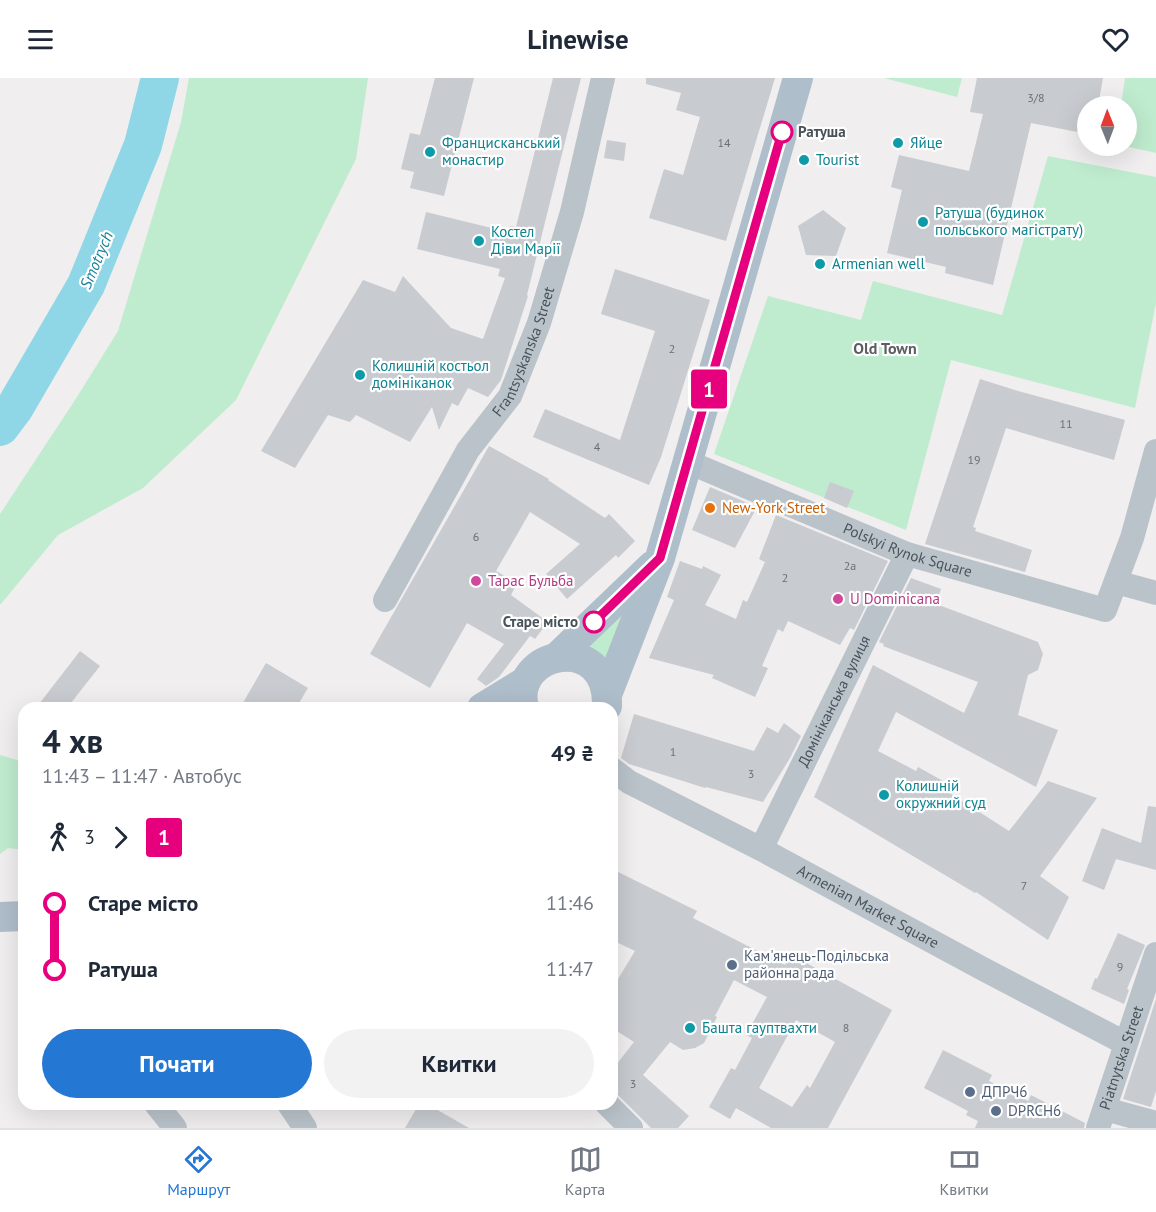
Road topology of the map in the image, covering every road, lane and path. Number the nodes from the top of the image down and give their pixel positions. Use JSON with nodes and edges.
{"nodes":[{"id":1,"x":603,"y":78,"type":"edge"},
{"id":2,"x":798,"y":78,"type":"edge"},
{"id":3,"x":1156,"y":451,"type":"edge"},
{"id":4,"x":688,"y":462,"type":"junction"},
{"id":5,"x":907,"y":554,"type":"junction"},
{"id":6,"x":660,"y":558,"type":"junction"},
{"id":7,"x":1116,"y":582,"type":"junction"},
{"id":8,"x":1156,"y":593,"type":"edge"},
{"id":9,"x":385,"y":600,"type":"dead end"},
{"id":10,"x":557,"y":657,"type":"junction"},
{"id":11,"x":525,"y":695,"type":"edge"},
{"id":12,"x":607,"y":700,"type":"edge"},
{"id":13,"x":502,"y":702,"type":"edge"},
{"id":14,"x":618,"y":774,"type":"edge"},
{"id":15,"x":761,"y":849,"type":"junction"},
{"id":16,"x":18,"y":916,"type":"edge"},
{"id":17,"x":0,"y":917,"type":"edge"},
{"id":18,"x":1156,"y":954,"type":"edge"},
{"id":19,"x":1125,"y":1043,"type":"junction"},
{"id":20,"x":161,"y":1110,"type":"edge"},
{"id":21,"x":293,"y":1110,"type":"edge"},
{"id":22,"x":613,"y":1110,"type":"edge"},
{"id":23,"x":1101,"y":1119,"type":"edge"},
{"id":24,"x":1156,"y":1123,"type":"edge"},
{"id":25,"x":175,"y":1128,"type":"edge"},
{"id":26,"x":305,"y":1128,"type":"edge"},
{"id":27,"x":631,"y":1128,"type":"edge"}],
"edges":[{"from":1,"to":9,"type":"street","name":"Frantsyskanska Street"},
{"from":2,"to":4,"type":"main road"},
{"from":3,"to":7,"type":"street","name":"Polskyi Rynok Square"},
{"from":4,"to":5,"type":"street","name":"Polskyi Rynok Square"},
{"from":4,"to":6,"type":"main road"},
{"from":5,"to":7,"type":"street","name":"Polskyi Rynok Square"},
{"from":5,"to":15,"type":"street","name":"Домініканська вулиця"},
{"from":6,"to":10,"type":"main road"},
{"from":6,"to":12,"type":"main road"},
{"from":7,"to":8,"type":"street"},
{"from":10,"to":11,"type":"main road"},
{"from":10,"to":12,"type":"main road"},
{"from":11,"to":13,"type":"main road"},
{"from":14,"to":15,"type":"street","name":"Armenian Market Square"},
{"from":15,"to":19,"type":"street","name":"Armenian Market Square"},
{"from":16,"to":17,"type":"main road"},
{"from":18,"to":19,"type":"street","name":"Piatnytska Street"},
{"from":19,"to":23,"type":"street","name":"Piatnytska Street"},
{"from":20,"to":25,"type":"street"},
{"from":21,"to":26,"type":"street"},
{"from":22,"to":27,"type":"street"},
{"from":23,"to":24,"type":"street"}]}
